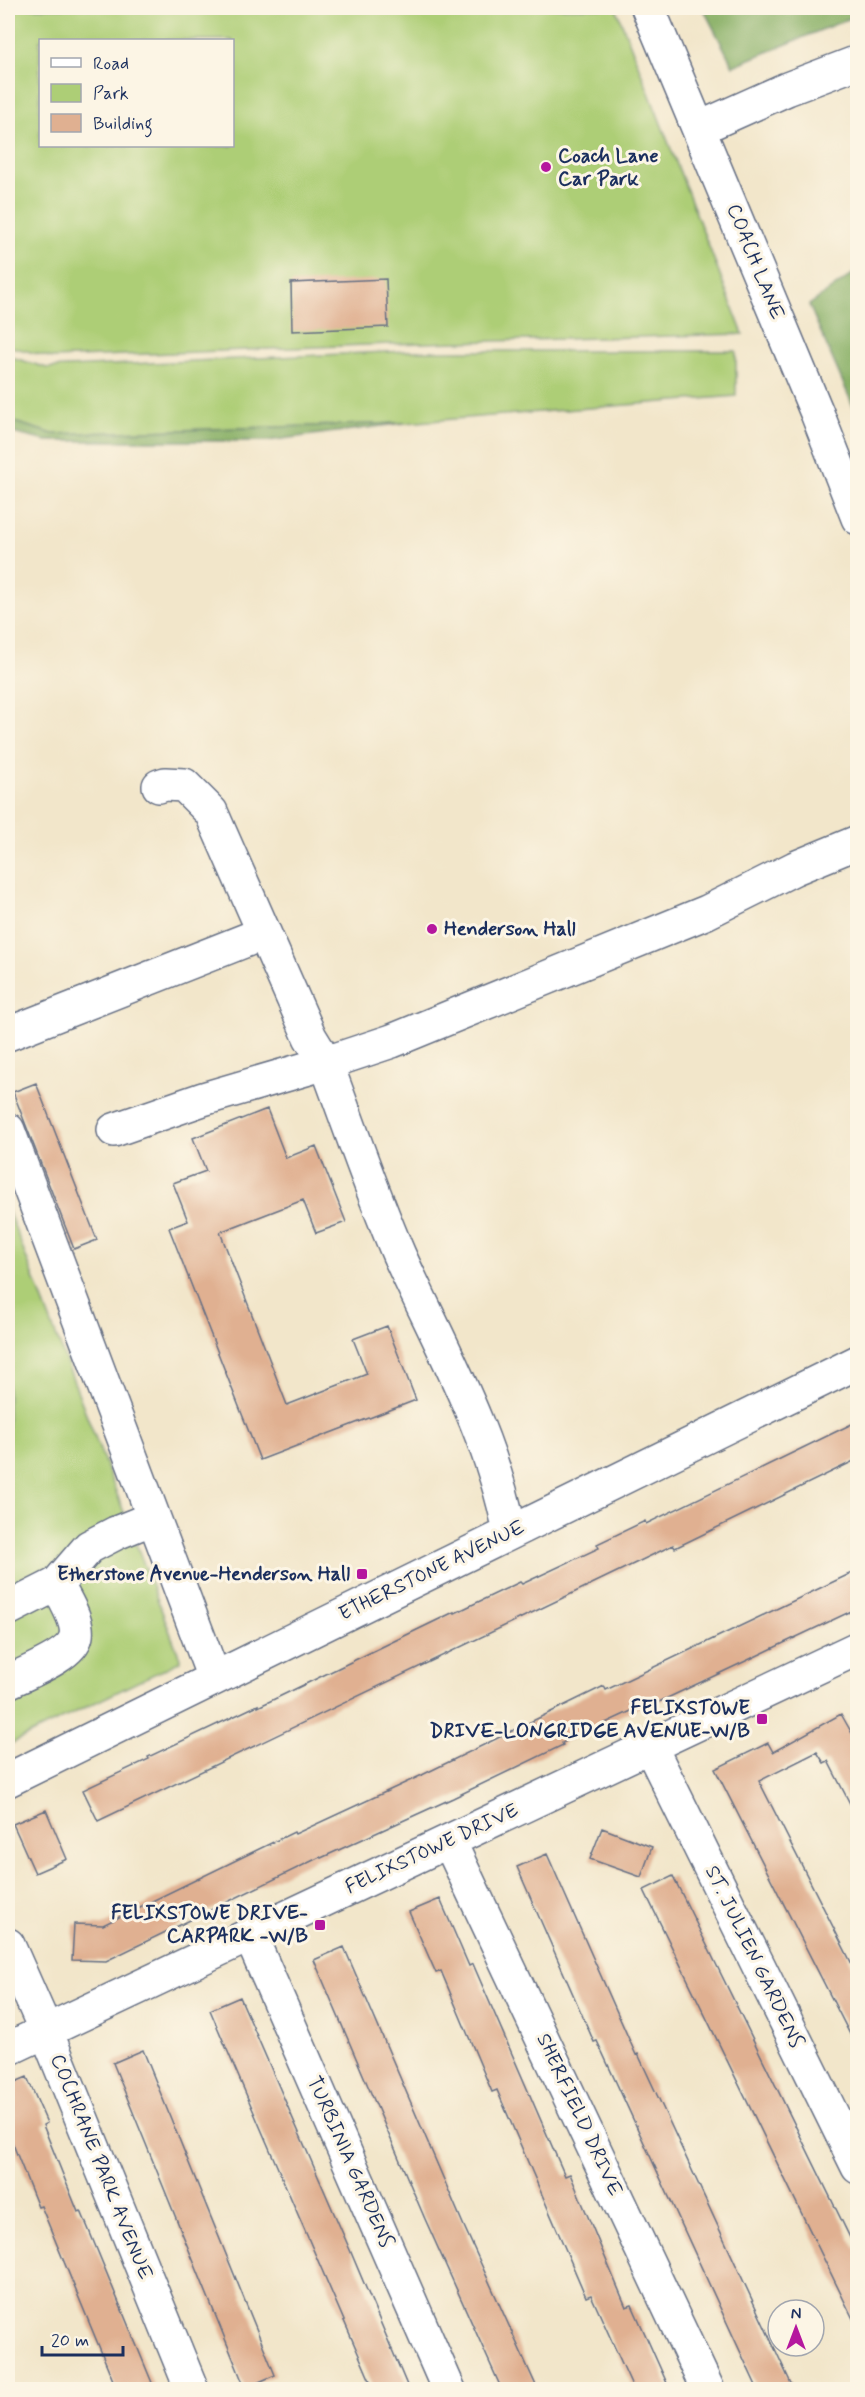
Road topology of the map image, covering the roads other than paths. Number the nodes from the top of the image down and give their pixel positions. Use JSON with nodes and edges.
{"nodes":[{"id":1,"x":648,"y":8,"type":"edge"},
{"id":2,"x":858,"y":62,"type":"edge"},
{"id":3,"x":700,"y":128,"type":"junction"},
{"id":4,"x":858,"y":518,"type":"edge"},
{"id":5,"x":159,"y":786,"type":"dead end"},
{"id":6,"x":858,"y":842,"type":"edge"},
{"id":7,"x":264,"y":933,"type":"junction"},
{"id":8,"x":8,"y":1034,"type":"edge"},
{"id":9,"x":326,"y":1064,"type":"junction"},
{"id":10,"x":8,"y":1130,"type":"edge"},
{"id":11,"x":114,"y":1130,"type":"dead end"},
{"id":12,"x":858,"y":1362,"type":"edge"},
{"id":13,"x":153,"y":1518,"type":"junction"},
{"id":14,"x":510,"y":1533,"type":"junction"},
{"id":15,"x":57,"y":1584,"type":"junction"},
{"id":16,"x":8,"y":1609,"type":"edge"},
{"id":17,"x":854,"y":1660,"type":"edge"},
{"id":18,"x":214,"y":1678,"type":"junction"},
{"id":19,"x":8,"y":1682,"type":"edge"},
{"id":20,"x":650,"y":1746,"type":"junction"},
{"id":21,"x":8,"y":1780,"type":"edge"},
{"id":22,"x":449,"y":1841,"type":"junction"},
{"id":23,"x":250,"y":1935,"type":"junction"},
{"id":24,"x":8,"y":1945,"type":"edge"},
{"id":25,"x":46,"y":2031,"type":"junction"},
{"id":26,"x":8,"y":2049,"type":"edge"},
{"id":27,"x":858,"y":2167,"type":"edge"},
{"id":28,"x":192,"y":2390,"type":"edge"},
{"id":29,"x":449,"y":2390,"type":"edge"},
{"id":30,"x":708,"y":2390,"type":"edge"}],
"edges":[{"from":1,"to":3,"type":"street","name":"COACH LANE"},
{"from":2,"to":3,"type":"street"},
{"from":3,"to":4,"type":"street","name":"COACH LANE"},
{"from":5,"to":7,"type":"street"},
{"from":6,"to":9,"type":"street"},
{"from":7,"to":8,"type":"street"},
{"from":7,"to":9,"type":"street"},
{"from":9,"to":11,"type":"street"},
{"from":9,"to":14,"type":"street"},
{"from":10,"to":13,"type":"street"},
{"from":12,"to":14,"type":"street","name":"ETHERSTONE AVENUE"},
{"from":13,"to":15,"type":"street"},
{"from":13,"to":18,"type":"street"},
{"from":14,"to":18,"type":"street","name":"ETHERSTONE AVENUE"},
{"from":15,"to":16,"type":"street"},
{"from":15,"to":19,"type":"street"},
{"from":17,"to":20,"type":"street","name":"FELIXSTOWE DRIVE"},
{"from":18,"to":21,"type":"street","name":"ETHERSTONE AVENUE"},
{"from":20,"to":22,"type":"street","name":"FELIXSTOWE DRIVE"},
{"from":20,"to":27,"type":"street","name":"ST. JULIEN GARDENS"},
{"from":22,"to":23,"type":"street","name":"FELIXSTOWE DRIVE"},
{"from":22,"to":30,"type":"street","name":"SHERFIELD DRIVE"},
{"from":23,"to":25,"type":"street","name":"FELIXSTOWE DRIVE"},
{"from":23,"to":29,"type":"street","name":"TURBINIA GARDENS"},
{"from":24,"to":25,"type":"street","name":"COCHRANE PARK AVENUE"},
{"from":25,"to":26,"type":"street","name":"FELIXSTOWE DRIVE"},
{"from":25,"to":28,"type":"street","name":"COCHRANE PARK AVENUE"}]}
